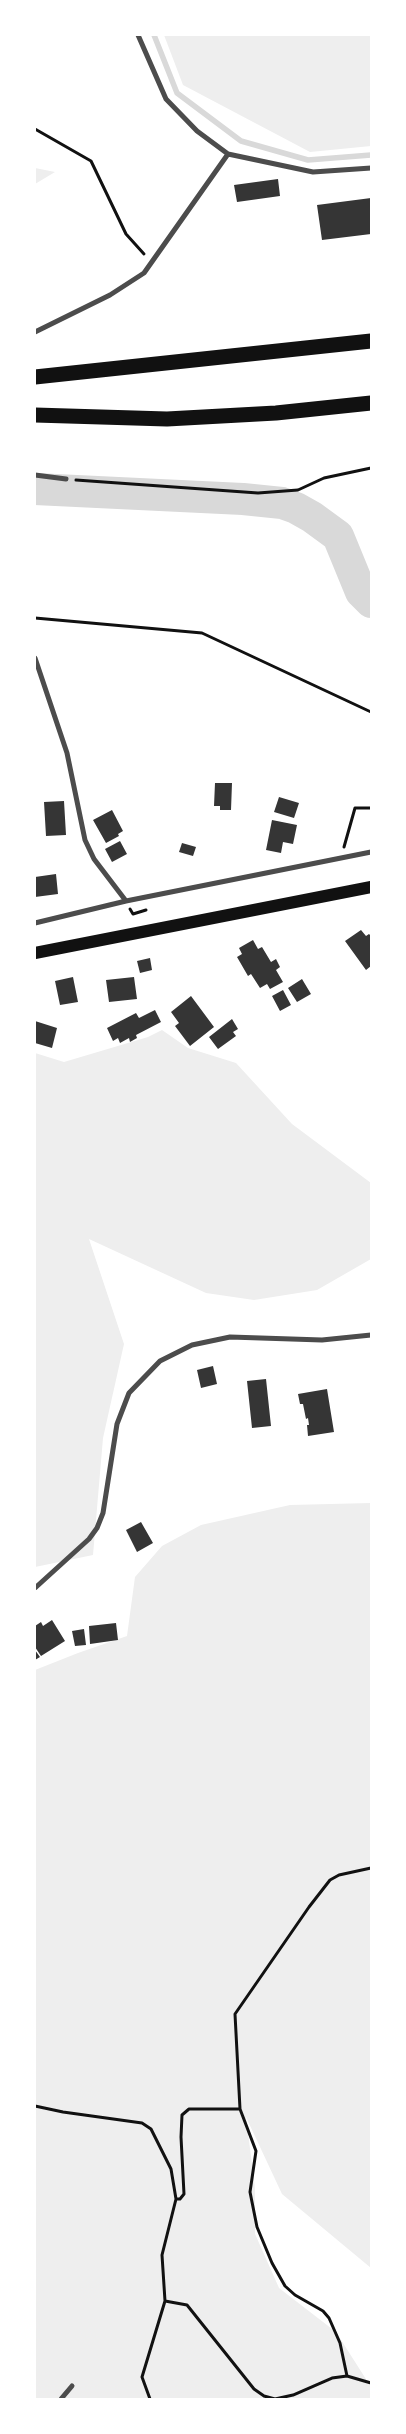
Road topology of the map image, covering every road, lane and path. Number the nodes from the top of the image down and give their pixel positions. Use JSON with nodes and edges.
{"nodes":[{"id":1,"x":138,"y":35,"type":"edge"},
{"id":2,"x":35,"y":129,"type":"edge"},
{"id":3,"x":228,"y":154,"type":"junction"},
{"id":4,"x":371,"y":168,"type":"edge"},
{"id":5,"x":151,"y":262,"type":"junction"},
{"id":6,"x":35,"y":332,"type":"edge"},
{"id":7,"x":371,"y":341,"type":"edge"},
{"id":8,"x":35,"y":378,"type":"edge"},
{"id":9,"x":371,"y":403,"type":"edge"},
{"id":10,"x":35,"y":416,"type":"edge"},
{"id":11,"x":371,"y":468,"type":"edge"},
{"id":12,"x":35,"y":475,"type":"edge"},
{"id":13,"x":66,"y":479,"type":"joint"},
{"id":14,"x":35,"y":618,"type":"edge"},
{"id":15,"x":35,"y":658,"type":"edge"},
{"id":16,"x":371,"y":712,"type":"edge"},
{"id":17,"x":371,"y":808,"type":"edge"},
{"id":18,"x":371,"y":852,"type":"edge"},
{"id":19,"x":340,"y":860,"type":"junction"},
{"id":20,"x":371,"y":887,"type":"edge"},
{"id":21,"x":126,"y":901,"type":"junction"},
{"id":22,"x":150,"y":909,"type":"dead end"},
{"id":23,"x":35,"y":923,"type":"edge"},
{"id":24,"x":35,"y":953,"type":"edge"},
{"id":25,"x":371,"y":1335,"type":"edge"},
{"id":26,"x":35,"y":1588,"type":"edge"},
{"id":27,"x":371,"y":1868,"type":"edge"},
{"id":28,"x":35,"y":2106,"type":"edge"},
{"id":29,"x":240,"y":2109,"type":"junction"},
{"id":30,"x":176,"y":2199,"type":"junction"},
{"id":31,"x":165,"y":2301,"type":"junction"},
{"id":32,"x":347,"y":2376,"type":"junction"},
{"id":33,"x":371,"y":2383,"type":"edge"},
{"id":34,"x":72,"y":2386,"type":"dead end"},
{"id":35,"x":61,"y":2399,"type":"edge"},
{"id":36,"x":150,"y":2399,"type":"edge"}],
"edges":[{"from":1,"to":3,"type":"street"},
{"from":2,"to":5,"type":"path"},
{"from":3,"to":4,"type":"street"},
{"from":3,"to":5,"type":"street"},
{"from":5,"to":6,"type":"street"},
{"from":7,"to":8,"type":"highway"},
{"from":9,"to":10,"type":"highway"},
{"from":11,"to":13,"type":"path"},
{"from":12,"to":13,"type":"street"},
{"from":14,"to":16,"type":"path"},
{"from":15,"to":21,"type":"street"},
{"from":17,"to":19,"type":"path"},
{"from":18,"to":19,"type":"street"},
{"from":19,"to":21,"type":"street"},
{"from":20,"to":24,"type":"main road"},
{"from":21,"to":22,"type":"path"},
{"from":21,"to":23,"type":"street"},
{"from":25,"to":26,"type":"street"},
{"from":27,"to":29,"type":"path"},
{"from":28,"to":30,"type":"path"},
{"from":29,"to":30,"type":"path"},
{"from":29,"to":32,"type":"path"},
{"from":30,"to":31,"type":"path"},
{"from":31,"to":32,"type":"path"},
{"from":31,"to":36,"type":"path"},
{"from":32,"to":33,"type":"path"},
{"from":34,"to":35,"type":"street"}]}
